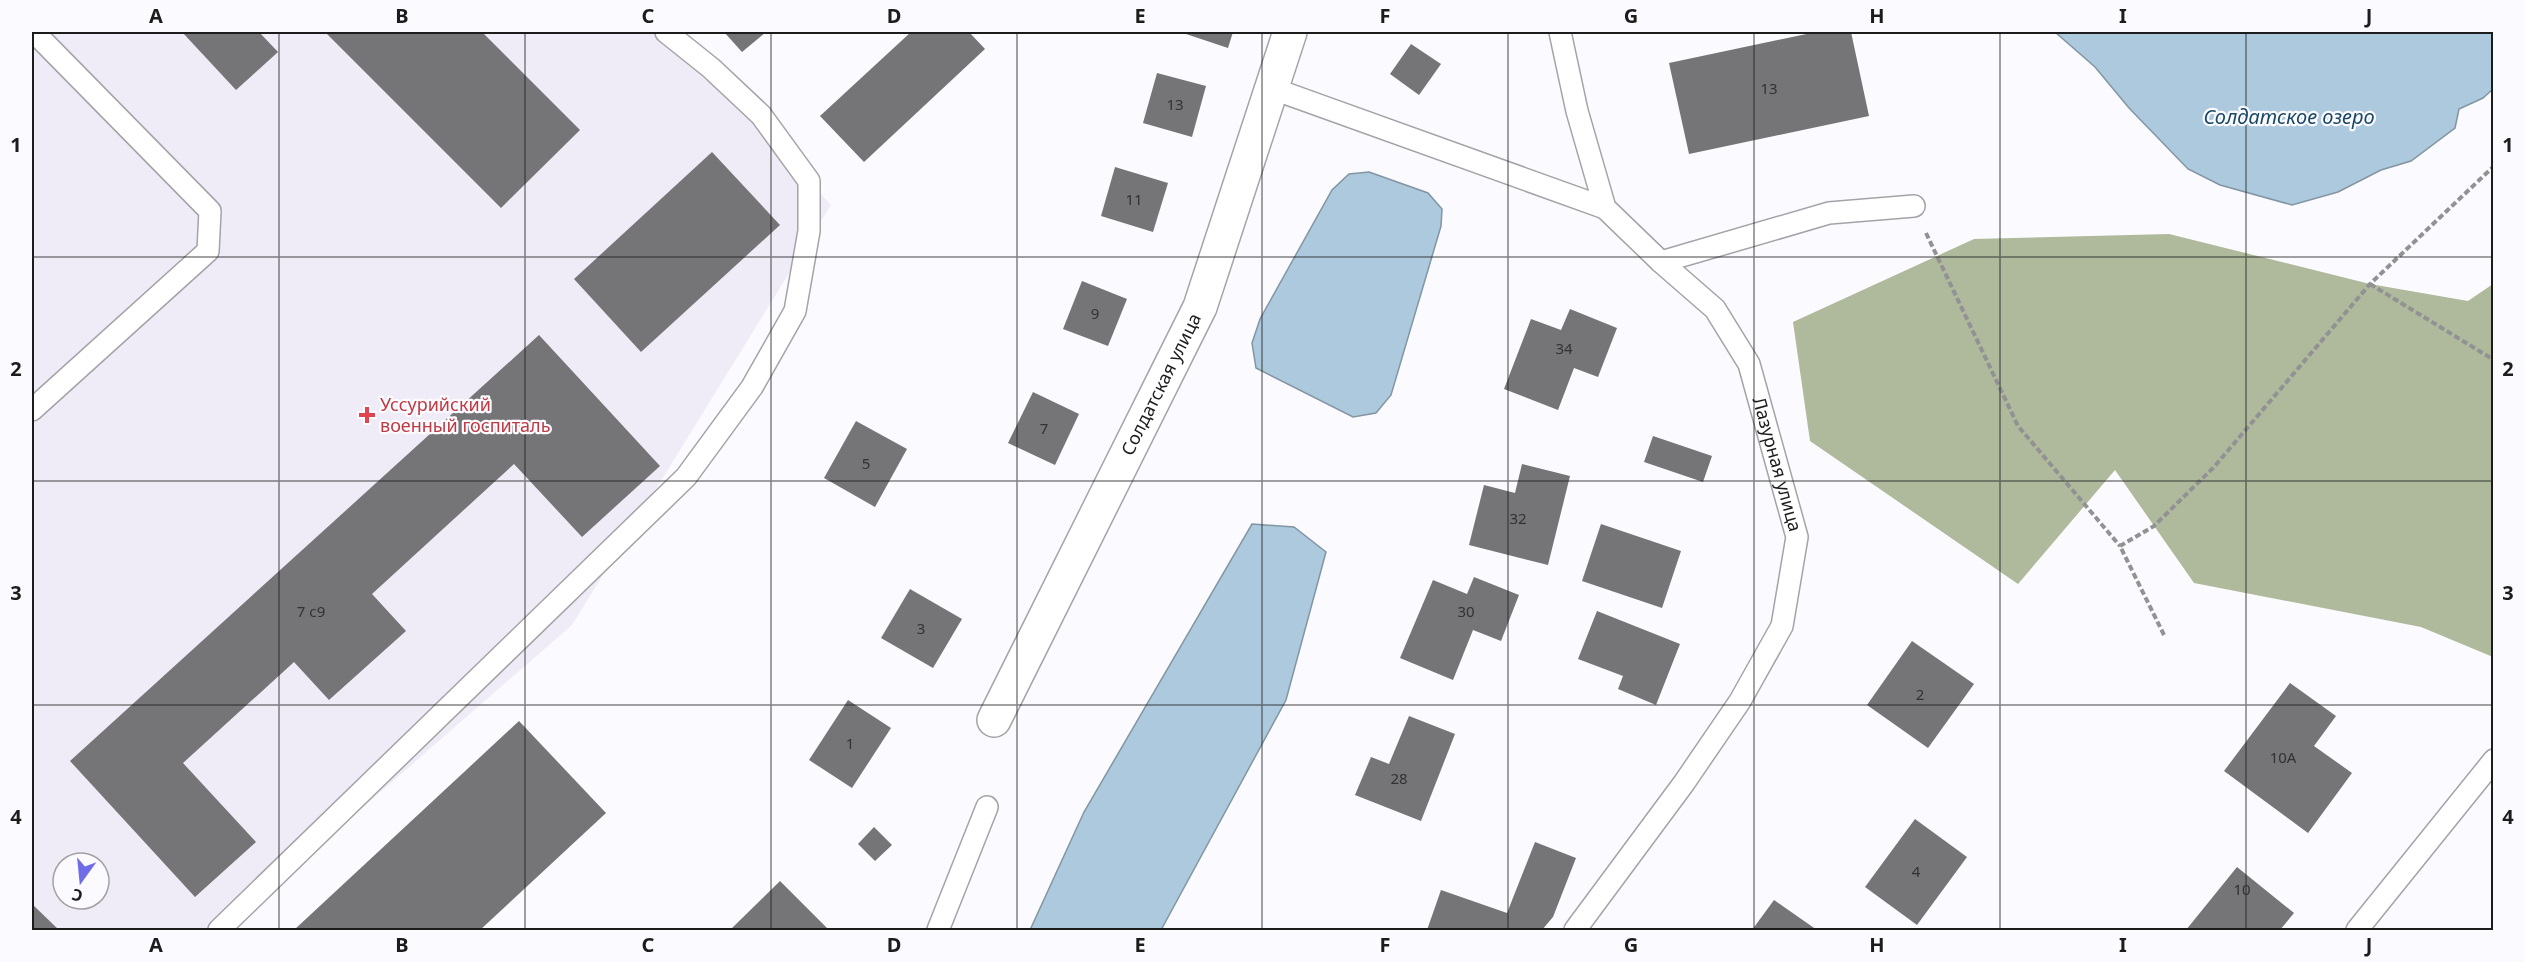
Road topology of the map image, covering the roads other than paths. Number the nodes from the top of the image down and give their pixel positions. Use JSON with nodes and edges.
{"nodes":[{"id":1,"x":33,"y":32,"type":"edge"},
{"id":2,"x":666,"y":32,"type":"edge"},
{"id":3,"x":1290,"y":32,"type":"edge"},
{"id":4,"x":1560,"y":32,"type":"edge"},
{"id":5,"x":1271,"y":88,"type":"junction"},
{"id":6,"x":1914,"y":206,"type":"road end"},
{"id":7,"x":1605,"y":208,"type":"junction"},
{"id":8,"x":1661,"y":262,"type":"junction"},
{"id":9,"x":32,"y":410,"type":"edge"},
{"id":10,"x":994,"y":720,"type":"dead end"},
{"id":11,"x":2493,"y":760,"type":"edge"},
{"id":12,"x":987,"y":807,"type":"dead end"},
{"id":13,"x":219,"y":930,"type":"edge"},
{"id":14,"x":938,"y":930,"type":"edge"},
{"id":15,"x":1575,"y":930,"type":"edge"},
{"id":16,"x":2357,"y":930,"type":"edge"}],
"edges":[{"from":1,"to":9,"type":"lane"},
{"from":2,"to":13,"type":"lane"},
{"from":3,"to":5,"type":"street","name":"Солдатская улица"},
{"from":4,"to":7,"type":"lane","name":"Лазурная улица"},
{"from":5,"to":7,"type":"lane"},
{"from":5,"to":10,"type":"street","name":"Солдатская улица"},
{"from":6,"to":8,"type":"lane"},
{"from":7,"to":8,"type":"lane","name":"Лазурная улица"},
{"from":8,"to":15,"type":"lane","name":"Лазурная улица"},
{"from":11,"to":16,"type":"lane"},
{"from":12,"to":14,"type":"lane"}]}
